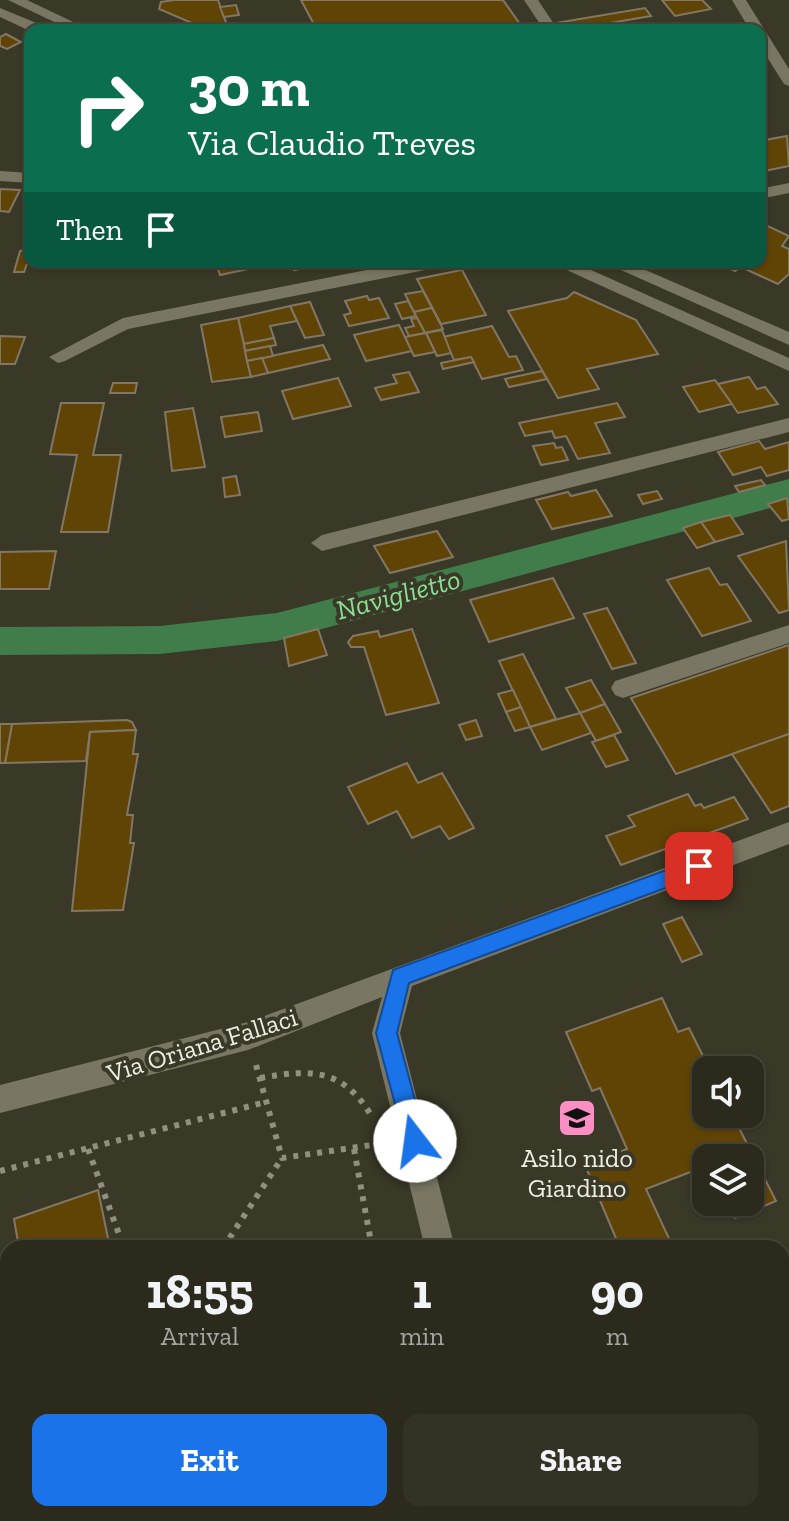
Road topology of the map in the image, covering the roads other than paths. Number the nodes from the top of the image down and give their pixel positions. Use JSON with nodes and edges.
{"nodes":[{"id":1,"x":15,"y":0,"type":"edge"},
{"id":2,"x":531,"y":0,"type":"edge"},
{"id":3,"x":739,"y":0,"type":"edge"},
{"id":4,"x":0,"y":12,"type":"edge"},
{"id":5,"x":27,"y":24,"type":"edge"},
{"id":6,"x":69,"y":24,"type":"edge"},
{"id":7,"x":547,"y":24,"type":"edge"},
{"id":8,"x":754,"y":24,"type":"edge"},
{"id":9,"x":766,"y":43,"type":"edge"},
{"id":10,"x":789,"y":81,"type":"edge"},
{"id":11,"x":0,"y":176,"type":"edge"},
{"id":12,"x":24,"y":178,"type":"edge"},
{"id":13,"x":789,"y":188,"type":"edge"},
{"id":14,"x":766,"y":193,"type":"edge"},
{"id":15,"x":405,"y":268,"type":"edge"},
{"id":16,"x":571,"y":268,"type":"edge"},
{"id":17,"x":626,"y":268,"type":"edge"},
{"id":18,"x":789,"y":339,"type":"edge"},
{"id":19,"x":58,"y":357,"type":"dead end"},
{"id":20,"x":789,"y":365,"type":"edge"},
{"id":21,"x":789,"y":425,"type":"edge"},
{"id":22,"x":322,"y":543,"type":"dead end"},
{"id":23,"x":789,"y":634,"type":"edge"},
{"id":24,"x":623,"y":688,"type":"dead end"},
{"id":25,"x":789,"y":833,"type":"edge"},
{"id":26,"x":401,"y":977,"type":"junction"},
{"id":27,"x":0,"y":1099,"type":"edge"},
{"id":28,"x":438,"y":1240,"type":"edge"}],
"edges":[{"from":1,"to":6,"type":"street"},
{"from":2,"to":7,"type":"street"},
{"from":3,"to":8,"type":"street"},
{"from":4,"to":5,"type":"street"},
{"from":9,"to":10,"type":"street"},
{"from":11,"to":12,"type":"street"},
{"from":13,"to":14,"type":"street"},
{"from":15,"to":19,"type":"street"},
{"from":16,"to":20,"type":"street"},
{"from":17,"to":18,"type":"street"},
{"from":21,"to":22,"type":"street"},
{"from":23,"to":24,"type":"street"},
{"from":25,"to":26,"type":"street","name":"Via Oriana Fallaci"},
{"from":26,"to":27,"type":"street","name":"Via Oriana Fallaci"},
{"from":26,"to":28,"type":"street"}]}
